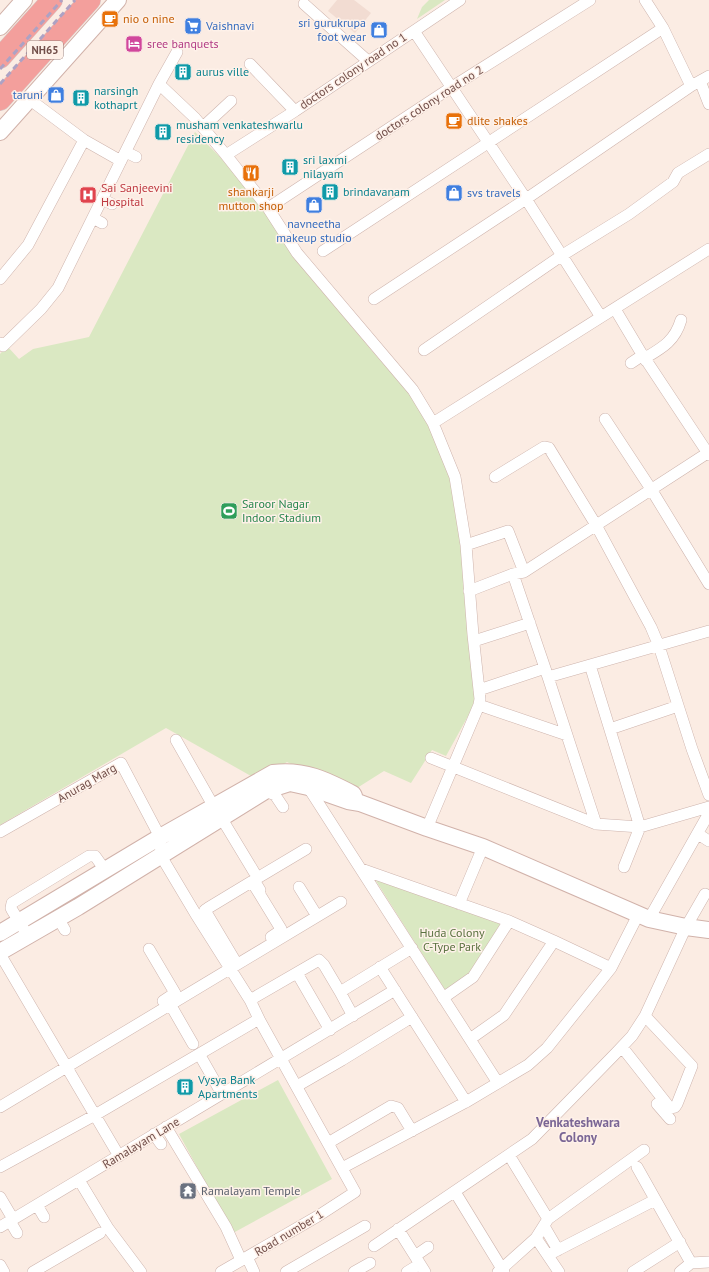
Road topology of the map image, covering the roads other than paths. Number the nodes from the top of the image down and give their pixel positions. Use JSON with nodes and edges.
{"nodes":[{"id":1,"x":24,"y":0,"type":"edge"},
{"id":2,"x":52,"y":0,"type":"edge"},
{"id":3,"x":90,"y":0,"type":"edge"},
{"id":4,"x":118,"y":0,"type":"edge"},
{"id":5,"x":460,"y":0,"type":"edge"},
{"id":6,"x":590,"y":0,"type":"edge"},
{"id":7,"x":645,"y":0,"type":"edge"},
{"id":8,"x":304,"y":4,"type":"dead end"},
{"id":9,"x":0,"y":27,"type":"edge"},
{"id":10,"x":663,"y":28,"type":"junction"},
{"id":11,"x":414,"y":30,"type":"junction"},
{"id":12,"x":177,"y":52,"type":"dead end"},
{"id":13,"x":4,"y":54,"type":"edge"},
{"id":14,"x":368,"y":61,"type":"junction"},
{"id":15,"x":250,"y":64,"type":"dead end"},
{"id":16,"x":29,"y":68,"type":"junction"},
{"id":17,"x":700,"y":81,"type":"edge"},
{"id":18,"x":159,"y":84,"type":"junction"},
{"id":19,"x":452,"y":87,"type":"junction"},
{"id":20,"x":29,"y":99,"type":"junction"},
{"id":21,"x":0,"y":100,"type":"edge"},
{"id":22,"x":231,"y":101,"type":"dead end"},
{"id":23,"x":709,"y":104,"type":"edge"},
{"id":24,"x":295,"y":111,"type":"junction"},
{"id":25,"x":203,"y":127,"type":"junction"},
{"id":26,"x":0,"y":132,"type":"edge"},
{"id":27,"x":84,"y":140,"type":"junction"},
{"id":28,"x":489,"y":142,"type":"junction"},
{"id":29,"x":709,"y":154,"type":"edge"},
{"id":30,"x":226,"y":155,"type":"junction"},
{"id":31,"x":128,"y":158,"type":"junction"},
{"id":32,"x":526,"y":199,"type":"junction"},
{"id":33,"x":268,"y":208,"type":"junction"},
{"id":34,"x":709,"y":249,"type":"edge"},
{"id":35,"x":324,"y":251,"type":"dead end"},
{"id":36,"x":561,"y":256,"type":"junction"},
{"id":37,"x":0,"y":279,"type":"edge"},
{"id":38,"x":374,"y":299,"type":"dead end"},
{"id":39,"x":614,"y":309,"type":"junction"},
{"id":40,"x":601,"y":317,"type":"junction"},
{"id":41,"x":681,"y":320,"type":"dead end"},
{"id":42,"x":0,"y":343,"type":"edge"},
{"id":43,"x":424,"y":350,"type":"dead end"},
{"id":44,"x":645,"y":359,"type":"junction"},
{"id":45,"x":632,"y":363,"type":"dead end"},
{"id":46,"x":605,"y":419,"type":"dead end"},
{"id":47,"x":433,"y":423,"type":"junction"},
{"id":48,"x":709,"y":453,"type":"edge"},
{"id":49,"x":496,"y":477,"type":"dead end"},
{"id":50,"x":651,"y":489,"type":"junction"},
{"id":51,"x":596,"y":525,"type":"junction"},
{"id":52,"x":466,"y":545,"type":"junction"},
{"id":53,"x":518,"y":573,"type":"junction"},
{"id":54,"x":709,"y":584,"type":"edge"},
{"id":55,"x":469,"y":591,"type":"junction"},
{"id":56,"x":530,"y":623,"type":"junction"},
{"id":57,"x":709,"y":631,"type":"edge"},
{"id":58,"x":474,"y":641,"type":"junction"},
{"id":59,"x":659,"y":646,"type":"junction"},
{"id":60,"x":590,"y":665,"type":"junction"},
{"id":61,"x":547,"y":673,"type":"junction"},
{"id":62,"x":479,"y":690,"type":"junction"},
{"id":63,"x":479,"y":706,"type":"junction"},
{"id":64,"x":678,"y":706,"type":"junction"},
{"id":65,"x":610,"y":729,"type":"junction"},
{"id":66,"x":567,"y":735,"type":"junction"},
{"id":67,"x":176,"y":740,"type":"dead end"},
{"id":68,"x":431,"y":758,"type":"dead end"},
{"id":69,"x":454,"y":767,"type":"junction"},
{"id":70,"x":261,"y":786,"type":"junction"},
{"id":71,"x":308,"y":787,"type":"junction"},
{"id":72,"x":709,"y":795,"type":"edge"},
{"id":73,"x":360,"y":803,"type":"junction"},
{"id":74,"x":283,"y":807,"type":"dead end"},
{"id":75,"x":709,"y":807,"type":"edge"},
{"id":76,"x":218,"y":813,"type":"junction"},
{"id":77,"x":709,"y":813,"type":"edge"},
{"id":78,"x":596,"y":824,"type":"junction"},
{"id":79,"x":640,"y":827,"type":"junction"},
{"id":80,"x":427,"y":828,"type":"junction"},
{"id":81,"x":0,"y":832,"type":"edge"},
{"id":82,"x":698,"y":834,"type":"junction"},
{"id":83,"x":160,"y":837,"type":"junction"},
{"id":84,"x":709,"y":841,"type":"edge"},
{"id":85,"x":483,"y":847,"type":"junction"},
{"id":86,"x":306,"y":850,"type":"dead end"},
{"id":87,"x":161,"y":856,"type":"junction"},
{"id":88,"x":624,"y":867,"type":"dead end"},
{"id":89,"x":361,"y":869,"type":"junction"},
{"id":90,"x":254,"y":872,"type":"dead end"},
{"id":91,"x":299,"y":887,"type":"dead end"},
{"id":92,"x":705,"y":894,"type":"dead end"},
{"id":93,"x":341,"y":902,"type":"dead end"},
{"id":94,"x":459,"y":904,"type":"junction"},
{"id":95,"x":316,"y":916,"type":"junction"},
{"id":96,"x":643,"y":917,"type":"junction"},
{"id":97,"x":509,"y":921,"type":"junction"},
{"id":98,"x":19,"y":922,"type":"junction"},
{"id":99,"x":686,"y":927,"type":"junction"},
{"id":100,"x":709,"y":930,"type":"edge"},
{"id":101,"x":0,"y":932,"type":"edge"},
{"id":102,"x":286,"y":934,"type":"junction"},
{"id":103,"x":28,"y":936,"type":"junction"},
{"id":104,"x":554,"y":942,"type":"junction"},
{"id":105,"x":412,"y":948,"type":"junction"},
{"id":106,"x":149,"y":949,"type":"dead end"},
{"id":107,"x":0,"y":953,"type":"edge"},
{"id":108,"x":234,"y":963,"type":"junction"},
{"id":109,"x":380,"y":967,"type":"junction"},
{"id":110,"x":611,"y":968,"type":"junction"},
{"id":111,"x":297,"y":973,"type":"junction"},
{"id":112,"x":395,"y":990,"type":"junction"},
{"id":113,"x":340,"y":992,"type":"junction"},
{"id":114,"x":444,"y":998,"type":"junction"},
{"id":115,"x":250,"y":1000,"type":"junction"},
{"id":116,"x":170,"y":1004,"type":"junction"},
{"id":117,"x":147,"y":1013,"type":"junction"},
{"id":118,"x":353,"y":1016,"type":"junction"},
{"id":119,"x":645,"y":1016,"type":"junction"},
{"id":120,"x":412,"y":1017,"type":"junction"},
{"id":121,"x":259,"y":1019,"type":"junction"},
{"id":122,"x":330,"y":1030,"type":"junction"},
{"id":123,"x":470,"y":1039,"type":"junction"},
{"id":124,"x":193,"y":1044,"type":"dead end"},
{"id":125,"x":619,"y":1050,"type":"junction"},
{"id":126,"x":282,"y":1058,"type":"junction"},
{"id":127,"x":202,"y":1059,"type":"dead end"},
{"id":128,"x":67,"y":1067,"type":"junction"},
{"id":129,"x":498,"y":1083,"type":"junction"},
{"id":130,"x":296,"y":1086,"type":"junction"},
{"id":131,"x":222,"y":1094,"type":"junction"},
{"id":132,"x":466,"y":1102,"type":"junction"},
{"id":133,"x":0,"y":1107,"type":"edge"},
{"id":134,"x":95,"y":1114,"type":"junction"},
{"id":135,"x":670,"y":1119,"type":"dead end"},
{"id":136,"x":166,"y":1127,"type":"junction"},
{"id":137,"x":412,"y":1131,"type":"junction"},
{"id":138,"x":154,"y":1134,"type":"junction"},
{"id":139,"x":328,"y":1143,"type":"junction"},
{"id":140,"x":161,"y":1144,"type":"dead end"},
{"id":141,"x":644,"y":1150,"type":"dead end"},
{"id":142,"x":509,"y":1155,"type":"junction"},
{"id":143,"x":119,"y":1156,"type":"junction"},
{"id":144,"x":0,"y":1167,"type":"edge"},
{"id":145,"x":637,"y":1167,"type":"dead end"},
{"id":146,"x":342,"y":1168,"type":"junction"},
{"id":147,"x":79,"y":1180,"type":"junction"},
{"id":148,"x":59,"y":1183,"type":"dead end"},
{"id":149,"x":455,"y":1192,"type":"junction"},
{"id":150,"x":48,"y":1194,"type":"junction"},
{"id":151,"x":0,"y":1198,"type":"edge"},
{"id":152,"x":655,"y":1200,"type":"junction"},
{"id":153,"x":34,"y":1204,"type":"junction"},
{"id":154,"x":44,"y":1217,"type":"dead end"},
{"id":155,"x":11,"y":1218,"type":"junction"},
{"id":156,"x":546,"y":1222,"type":"junction"},
{"id":157,"x":365,"y":1226,"type":"dead end"},
{"id":158,"x":0,"y":1227,"type":"edge"},
{"id":159,"x":398,"y":1229,"type":"junction"},
{"id":160,"x":17,"y":1233,"type":"dead end"},
{"id":161,"x":100,"y":1234,"type":"dead end"},
{"id":162,"x":536,"y":1238,"type":"junction"},
{"id":163,"x":680,"y":1242,"type":"junction"},
{"id":164,"x":374,"y":1246,"type":"dead end"},
{"id":165,"x":428,"y":1247,"type":"dead end"},
{"id":166,"x":553,"y":1253,"type":"junction"},
{"id":167,"x":244,"y":1259,"type":"junction"},
{"id":168,"x":709,"y":1262,"type":"edge"},
{"id":169,"x":370,"y":1263,"type":"dead end"},
{"id":170,"x":691,"y":1263,"type":"junction"},
{"id":171,"x":0,"y":1265,"type":"edge"},
{"id":172,"x":415,"y":1268,"type":"edge"},
{"id":173,"x":502,"y":1271,"type":"edge"},
{"id":174,"x":4,"y":1272,"type":"edge"},
{"id":175,"x":33,"y":1272,"type":"edge"},
{"id":176,"x":141,"y":1272,"type":"edge"},
{"id":177,"x":221,"y":1272,"type":"edge"},
{"id":178,"x":254,"y":1272,"type":"edge"},
{"id":179,"x":286,"y":1272,"type":"edge"},
{"id":180,"x":354,"y":1272,"type":"edge"},
{"id":181,"x":559,"y":1272,"type":"edge"},
{"id":182,"x":632,"y":1272,"type":"edge"},
{"id":183,"x":680,"y":1272,"type":"edge"}],
"edges":[{"from":1,"to":9,"type":"street"},
{"from":2,"to":13,"type":"highway","number":"NH65"},
{"from":3,"to":16,"type":"highway","number":"NH65"},
{"from":4,"to":20,"type":"street"},
{"from":5,"to":11,"type":"street","name":"doctors colony road no 1"},
{"from":6,"to":19,"type":"street","name":"doctors colony road no 2"},
{"from":7,"to":10,"type":"street"},
{"from":8,"to":14,"type":"street"},
{"from":10,"to":17,"type":"street"},
{"from":10,"to":28,"type":"street"},
{"from":11,"to":14,"type":"street","name":"doctors colony road no 1"},
{"from":11,"to":19,"type":"street"},
{"from":12,"to":18,"type":"street"},
{"from":13,"to":16,"type":"highway"},
{"from":14,"to":24,"type":"street","name":"doctors colony road no 1"},
{"from":15,"to":24,"type":"street"},
{"from":16,"to":21,"type":"highway","number":"NH65"},
{"from":17,"to":23,"type":"street"},
{"from":17,"to":32,"type":"street"},
{"from":18,"to":25,"type":"street"},
{"from":18,"to":31,"type":"street"},
{"from":19,"to":28,"type":"street"},
{"from":19,"to":33,"type":"street","name":"doctors colony road no 2"},
{"from":20,"to":26,"type":"street"},
{"from":20,"to":27,"type":"street"},
{"from":22,"to":25,"type":"street"},
{"from":24,"to":30,"type":"street","name":"doctors colony road no 1"},
{"from":25,"to":30,"type":"street"},
{"from":27,"to":31,"type":"street"},
{"from":27,"to":37,"type":"street"},
{"from":28,"to":32,"type":"street"},
{"from":28,"to":35,"type":"street"},
{"from":29,"to":36,"type":"street"},
{"from":30,"to":33,"type":"street"},
{"from":31,"to":42,"type":"street"},
{"from":32,"to":36,"type":"street"},
{"from":32,"to":38,"type":"street"},
{"from":33,"to":47,"type":"street"},
{"from":34,"to":39,"type":"street"},
{"from":36,"to":40,"type":"street"},
{"from":36,"to":43,"type":"street"},
{"from":39,"to":40,"type":"street"},
{"from":39,"to":44,"type":"street"},
{"from":40,"to":47,"type":"street"},
{"from":41,"to":44,"type":"street"},
{"from":44,"to":45,"type":"street"},
{"from":44,"to":48,"type":"street"},
{"from":46,"to":50,"type":"street"},
{"from":47,"to":52,"type":"street"},
{"from":48,"to":50,"type":"street"},
{"from":49,"to":51,"type":"street"},
{"from":50,"to":51,"type":"street"},
{"from":50,"to":54,"type":"street"},
{"from":51,"to":53,"type":"street"},
{"from":51,"to":59,"type":"street"},
{"from":52,"to":53,"type":"street"},
{"from":52,"to":55,"type":"street"},
{"from":53,"to":55,"type":"street"},
{"from":53,"to":56,"type":"street"},
{"from":55,"to":58,"type":"street"},
{"from":56,"to":58,"type":"street"},
{"from":56,"to":61,"type":"street"},
{"from":57,"to":59,"type":"street"},
{"from":58,"to":62,"type":"street"},
{"from":59,"to":60,"type":"street"},
{"from":59,"to":64,"type":"street"},
{"from":60,"to":61,"type":"street"},
{"from":60,"to":65,"type":"street"},
{"from":61,"to":62,"type":"street"},
{"from":61,"to":66,"type":"street"},
{"from":62,"to":63,"type":"street"},
{"from":63,"to":66,"type":"street"},
{"from":63,"to":69,"type":"street"},
{"from":64,"to":65,"type":"street"},
{"from":64,"to":72,"type":"street"},
{"from":65,"to":79,"type":"street"},
{"from":66,"to":78,"type":"street"},
{"from":67,"to":76,"type":"street"},
{"from":68,"to":69,"type":"street"},
{"from":69,"to":78,"type":"street"},
{"from":69,"to":80,"type":"street"},
{"from":70,"to":71,"type":"street"},
{"from":70,"to":73,"type":"street"},
{"from":70,"to":74,"type":"street"},
{"from":70,"to":76,"type":"street"},
{"from":71,"to":73,"type":"street"},
{"from":71,"to":89,"type":"street"},
{"from":73,"to":80,"type":"street"},
{"from":75,"to":79,"type":"street"},
{"from":76,"to":83,"type":"street"},
{"from":76,"to":87,"type":"street"},
{"from":76,"to":90,"type":"street"},
{"from":77,"to":82,"type":"street"},
{"from":78,"to":79,"type":"street"},
{"from":79,"to":88,"type":"street"},
{"from":80,"to":85,"type":"street"},
{"from":81,"to":83,"type":"street","name":"Anurag Marg"},
{"from":82,"to":84,"type":"street"},
{"from":82,"to":96,"type":"street"},
{"from":83,"to":87,"type":"street"},
{"from":83,"to":98,"type":"street"},
{"from":85,"to":94,"type":"street"},
{"from":85,"to":96,"type":"street"},
{"from":86,"to":102,"type":"street"},
{"from":87,"to":103,"type":"street"},
{"from":87,"to":108,"type":"street"},
{"from":89,"to":94,"type":"street"},
{"from":89,"to":105,"type":"street"},
{"from":91,"to":95,"type":"street"},
{"from":92,"to":99,"type":"street"},
{"from":93,"to":95,"type":"street"},
{"from":94,"to":97,"type":"street"},
{"from":95,"to":102,"type":"street"},
{"from":96,"to":99,"type":"street"},
{"from":96,"to":110,"type":"street"},
{"from":97,"to":104,"type":"street"},
{"from":97,"to":114,"type":"street"},
{"from":98,"to":101,"type":"street"},
{"from":98,"to":103,"type":"street"},
{"from":99,"to":100,"type":"street"},
{"from":99,"to":119,"type":"street"},
{"from":102,"to":108,"type":"street"},
{"from":103,"to":107,"type":"street"},
{"from":104,"to":110,"type":"street"},
{"from":104,"to":123,"type":"street"},
{"from":105,"to":109,"type":"street"},
{"from":105,"to":114,"type":"street"},
{"from":106,"to":117,"type":"street"},
{"from":107,"to":128,"type":"street"},
{"from":108,"to":108,"type":"street"},
{"from":108,"to":115,"type":"street"},
{"from":108,"to":116,"type":"street"},
{"from":109,"to":112,"type":"street"},
{"from":109,"to":113,"type":"street"},
{"from":110,"to":129,"type":"street"},
{"from":111,"to":113,"type":"street"},
{"from":111,"to":115,"type":"street"},
{"from":111,"to":122,"type":"street"},
{"from":112,"to":118,"type":"street","name":"Ramalayam Lane"},
{"from":112,"to":120,"type":"street"},
{"from":113,"to":118,"type":"street"},
{"from":114,"to":123,"type":"street"},
{"from":115,"to":121,"type":"street"},
{"from":116,"to":117,"type":"street"},
{"from":116,"to":124,"type":"street"},
{"from":117,"to":128,"type":"street"},
{"from":118,"to":122,"type":"street","name":"Ramalayam Lane"},
{"from":119,"to":125,"type":"street"},
{"from":119,"to":125,"type":"street"},
{"from":120,"to":130,"type":"street"},
{"from":120,"to":132,"type":"street"},
{"from":121,"to":126,"type":"street"},
{"from":121,"to":134,"type":"street"},
{"from":122,"to":126,"type":"street","name":"Ramalayam Lane"},
{"from":123,"to":129,"type":"street"},
{"from":125,"to":135,"type":"street"},
{"from":125,"to":142,"type":"street"},
{"from":126,"to":130,"type":"street"},
{"from":126,"to":131,"type":"street","name":"Ramalayam Lane"},
{"from":127,"to":131,"type":"street"},
{"from":128,"to":133,"type":"street"},
{"from":128,"to":134,"type":"street"},
{"from":129,"to":132,"type":"street"},
{"from":130,"to":139,"type":"street"},
{"from":131,"to":136,"type":"street","name":"Ramalayam Lane"},
{"from":132,"to":137,"type":"street"},
{"from":134,"to":143,"type":"street"},
{"from":134,"to":144,"type":"street"},
{"from":136,"to":138,"type":"street","name":"Ramalayam Lane"},
{"from":136,"to":167,"type":"street"},
{"from":137,"to":139,"type":"street"},
{"from":137,"to":146,"type":"street"},
{"from":138,"to":140,"type":"street"},
{"from":138,"to":143,"type":"street","name":"Ramalayam Lane"},
{"from":139,"to":146,"type":"street"},
{"from":141,"to":156,"type":"street"},
{"from":142,"to":149,"type":"street"},
{"from":142,"to":156,"type":"street"},
{"from":143,"to":147,"type":"street","name":"Ramalayam Lane"},
{"from":145,"to":152,"type":"street"},
{"from":146,"to":167,"type":"street","name":"Road number 1"},
{"from":147,"to":150,"type":"street","name":"Ramalayam Lane"},
{"from":147,"to":176,"type":"street"},
{"from":148,"to":150,"type":"street"},
{"from":149,"to":159,"type":"street"},
{"from":149,"to":173,"type":"street"},
{"from":150,"to":153,"type":"street","name":"Ramalayam Lane"},
{"from":151,"to":155,"type":"street"},
{"from":152,"to":163,"type":"street"},
{"from":152,"to":166,"type":"street"},
{"from":153,"to":154,"type":"street"},
{"from":153,"to":155,"type":"street","name":"Ramalayam Lane"},
{"from":155,"to":158,"type":"street","name":"Ramalayam Lane"},
{"from":155,"to":160,"type":"street"},
{"from":156,"to":162,"type":"street"},
{"from":156,"to":166,"type":"street"},
{"from":157,"to":179,"type":"street"},
{"from":159,"to":164,"type":"street"},
{"from":159,"to":172,"type":"street"},
{"from":161,"to":175,"type":"street"},
{"from":162,"to":166,"type":"street"},
{"from":162,"to":173,"type":"street"},
{"from":163,"to":170,"type":"street"},
{"from":163,"to":182,"type":"street"},
{"from":165,"to":172,"type":"street"},
{"from":166,"to":181,"type":"street"},
{"from":167,"to":177,"type":"street","name":"Road number 1"},
{"from":167,"to":178,"type":"street"},
{"from":168,"to":170,"type":"street"},
{"from":169,"to":180,"type":"street"},
{"from":170,"to":183,"type":"street"},
{"from":171,"to":174,"type":"street"}]}
